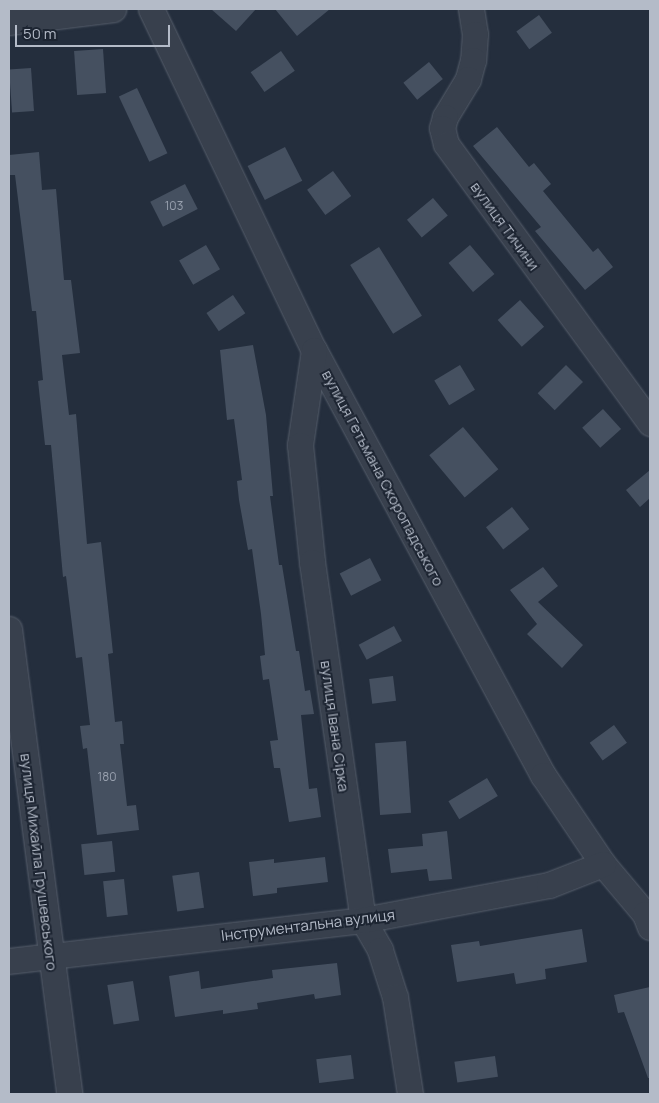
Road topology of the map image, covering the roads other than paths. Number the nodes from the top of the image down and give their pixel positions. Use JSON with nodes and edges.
{"nodes":[{"id":1,"x":113,"y":9,"type":"edge"},
{"id":2,"x":150,"y":9,"type":"edge"},
{"id":3,"x":471,"y":9,"type":"edge"},
{"id":4,"x":9,"y":22,"type":"edge"},
{"id":5,"x":314,"y":350,"type":"junction"},
{"id":6,"x":650,"y":423,"type":"edge"},
{"id":7,"x":9,"y":629,"type":"edge"},
{"id":8,"x":602,"y":864,"type":"junction"},
{"id":9,"x":362,"y":920,"type":"junction"},
{"id":10,"x":650,"y":927,"type":"edge"},
{"id":11,"x":51,"y":956,"type":"junction"},
{"id":12,"x":9,"y":961,"type":"edge"},
{"id":13,"x":69,"y":1094,"type":"edge"},
{"id":14,"x":410,"y":1094,"type":"edge"}],
"edges":[{"from":1,"to":4,"type":"street"},
{"from":2,"to":5,"type":"street","name":"вулиця Гетьмана Скоропадського"},
{"from":3,"to":6,"type":"street","name":"вулиця Тичини"},
{"from":5,"to":8,"type":"street","name":"вулиця Гетьмана Скоропадського"},
{"from":5,"to":9,"type":"street","name":"вулиця Івана Сірка"},
{"from":7,"to":11,"type":"street","name":"вулиця Михайла Грушевського"},
{"from":8,"to":9,"type":"street","name":"Інструментальна вулиця"},
{"from":8,"to":10,"type":"street","name":"вулиця Гетьмана Скоропадського"},
{"from":9,"to":11,"type":"street","name":"Інструментальна вулиця"},
{"from":9,"to":14,"type":"street","name":"вулиця Івана Сірка"},
{"from":11,"to":12,"type":"street","name":"Інструментальна вулиця"},
{"from":11,"to":13,"type":"street","name":"вулиця Михайла Грушевського"}]}
